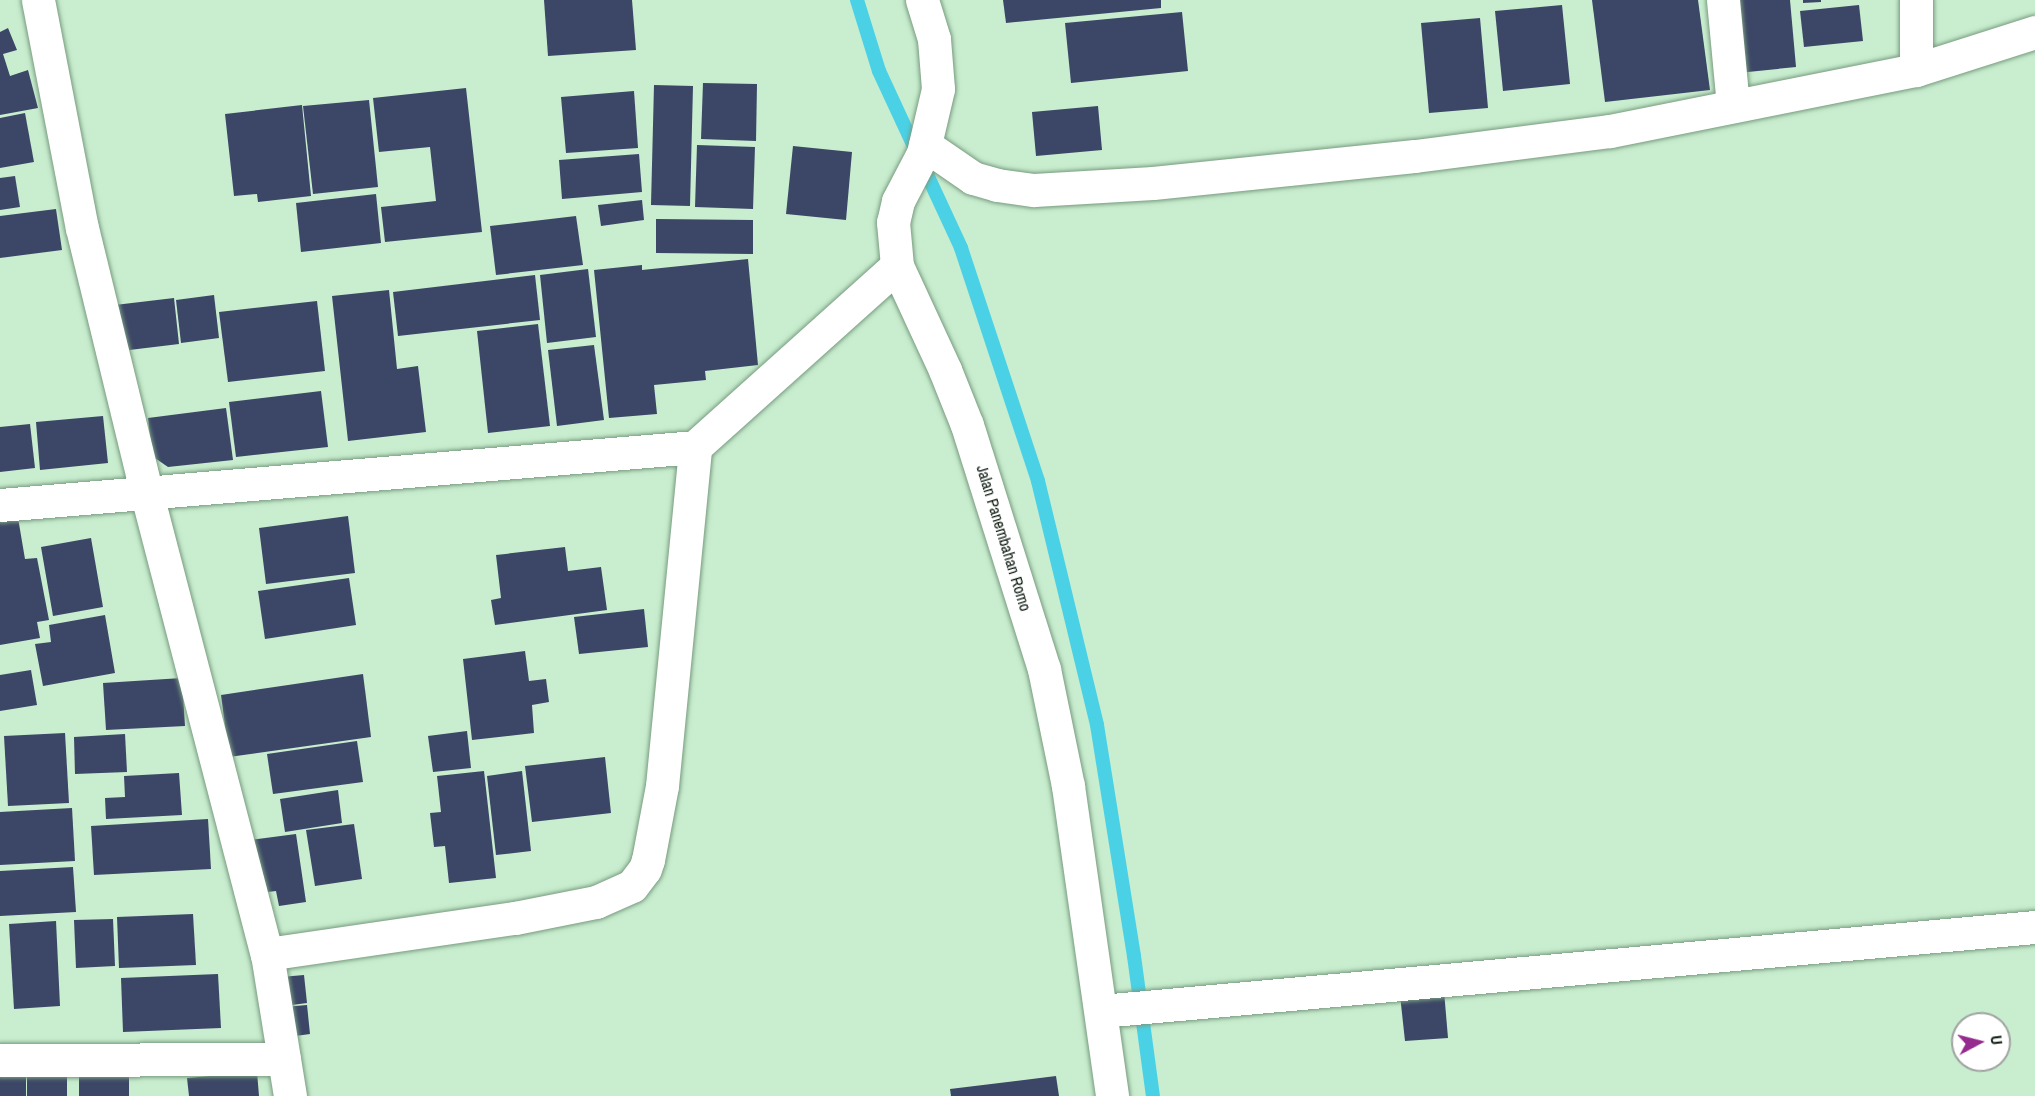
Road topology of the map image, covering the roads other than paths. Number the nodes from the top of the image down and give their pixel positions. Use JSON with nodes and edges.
{"nodes":[{"id":1,"x":38,"y":0,"type":"edge"},
{"id":2,"x":922,"y":0,"type":"edge"},
{"id":3,"x":1723,"y":0,"type":"edge"},
{"id":4,"x":1916,"y":0,"type":"edge"},
{"id":5,"x":2035,"y":32,"type":"edge"},
{"id":6,"x":1916,"y":70,"type":"junction"},
{"id":7,"x":1733,"y":106,"type":"junction"},
{"id":8,"x":924,"y":149,"type":"junction"},
{"id":9,"x":897,"y":266,"type":"junction"},
{"id":10,"x":695,"y":447,"type":"junction"},
{"id":11,"x":146,"y":491,"type":"junction"},
{"id":12,"x":0,"y":505,"type":"edge"},
{"id":13,"x":2035,"y":927,"type":"edge"},
{"id":14,"x":267,"y":954,"type":"junction"},
{"id":15,"x":1112,"y":1010,"type":"junction"},
{"id":16,"x":284,"y":1059,"type":"junction"},
{"id":17,"x":0,"y":1060,"type":"edge"},
{"id":18,"x":290,"y":1096,"type":"edge"},
{"id":19,"x":1112,"y":1096,"type":"edge"}],
"edges":[{"from":1,"to":11,"type":"street"},
{"from":2,"to":8,"type":"street","name":"Jalan Panembahan Romo"},
{"from":3,"to":7,"type":"street"},
{"from":4,"to":6,"type":"street"},
{"from":5,"to":6,"type":"street"},
{"from":6,"to":7,"type":"street"},
{"from":7,"to":8,"type":"street"},
{"from":8,"to":9,"type":"street","name":"Jalan Panembahan Romo"},
{"from":9,"to":10,"type":"street"},
{"from":9,"to":15,"type":"street","name":"Jalan Panembahan Romo"},
{"from":10,"to":11,"type":"street"},
{"from":10,"to":14,"type":"street"},
{"from":11,"to":12,"type":"street"},
{"from":11,"to":14,"type":"street"},
{"from":13,"to":15,"type":"street"},
{"from":14,"to":16,"type":"street"},
{"from":15,"to":19,"type":"street","name":"Jalan Panembahan Romo"},
{"from":16,"to":17,"type":"street"},
{"from":16,"to":18,"type":"street"}]}
